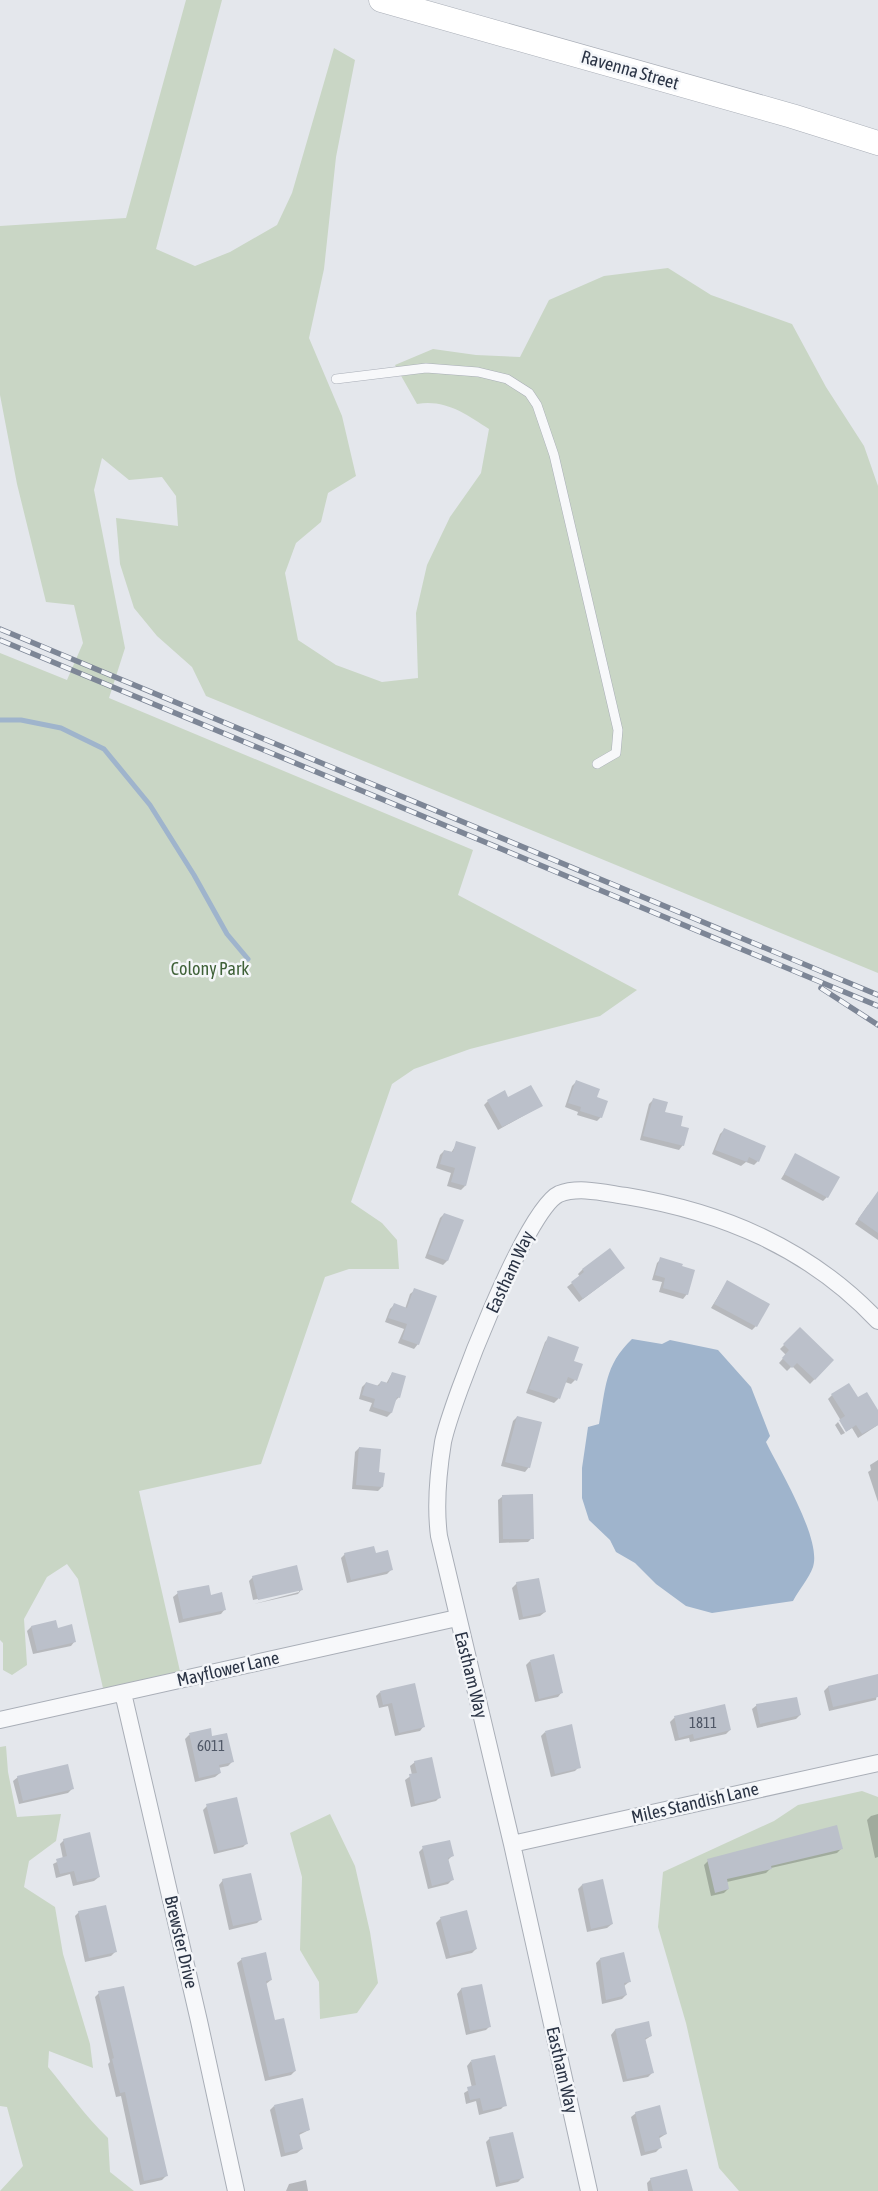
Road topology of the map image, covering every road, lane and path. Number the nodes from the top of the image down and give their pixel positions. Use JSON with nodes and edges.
{"nodes":[{"id":1,"x":381,"y":0,"type":"edge"},
{"id":2,"x":878,"y":143,"type":"edge"},
{"id":3,"x":336,"y":379,"type":"dead end"},
{"id":4,"x":597,"y":764,"type":"dead end"},
{"id":5,"x":878,"y":1321,"type":"edge"},
{"id":6,"x":457,"y":1618,"type":"junction"},
{"id":7,"x":123,"y":1693,"type":"junction"},
{"id":8,"x":0,"y":1720,"type":"edge"},
{"id":9,"x":878,"y":1763,"type":"edge"},
{"id":10,"x":512,"y":1844,"type":"junction"},
{"id":11,"x":236,"y":2191,"type":"edge"},
{"id":12,"x":589,"y":2191,"type":"edge"}],
"edges":[{"from":1,"to":2,"type":"street","name":"Ravenna Street"},
{"from":3,"to":4,"type":"lane"},
{"from":5,"to":6,"type":"street","name":"Eastham Way"},
{"from":6,"to":7,"type":"street","name":"Mayflower Lane"},
{"from":6,"to":10,"type":"street","name":"Eastham Way"},
{"from":7,"to":8,"type":"street","name":"Mayflower Lane"},
{"from":7,"to":11,"type":"street","name":"Brewster Drive"},
{"from":9,"to":10,"type":"street","name":"Miles Standish Lane"},
{"from":10,"to":12,"type":"street","name":"Eastham Way"}]}
